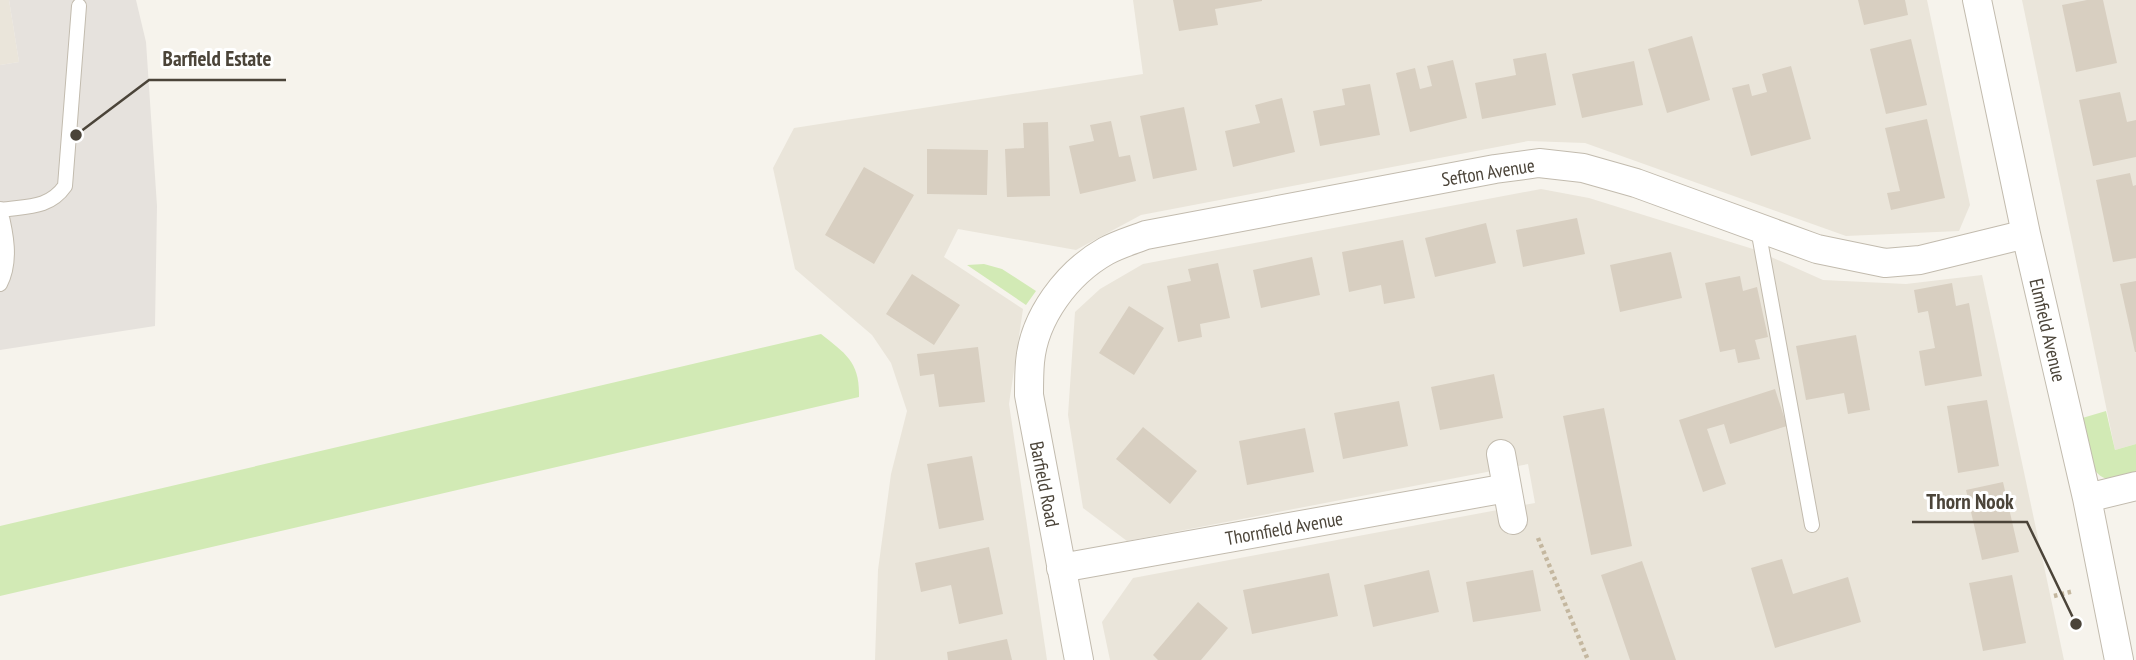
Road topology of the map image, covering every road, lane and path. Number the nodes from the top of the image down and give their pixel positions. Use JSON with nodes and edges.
{"nodes":[{"id":1,"x":1977,"y":0,"type":"edge"},
{"id":2,"x":79,"y":6,"type":"dead end"},
{"id":3,"x":0,"y":209,"type":"edge"},
{"id":4,"x":1758,"y":229,"type":"junction"},
{"id":5,"x":2026,"y":234,"type":"junction"},
{"id":6,"x":0,"y":285,"type":"edge"},
{"id":7,"x":1048,"y":309,"type":"joint"},
{"id":8,"x":1501,"y":454,"type":"dead end"},
{"id":9,"x":2136,"y":486,"type":"edge"},
{"id":10,"x":1507,"y":488,"type":"junction"},
{"id":11,"x":2087,"y":498,"type":"junction"},
{"id":12,"x":1513,"y":520,"type":"joint"},
{"id":13,"x":1812,"y":526,"type":"dead end"},
{"id":14,"x":1061,"y":568,"type":"junction"},
{"id":15,"x":1079,"y":660,"type":"edge"},
{"id":16,"x":1588,"y":660,"type":"edge"},
{"id":17,"x":2119,"y":660,"type":"edge"}],
"edges":[{"from":1,"to":5,"type":"street","name":"Elmfield Avenue"},
{"from":2,"to":3,"type":"lane"},
{"from":3,"to":6,"type":"lane"},
{"from":4,"to":5,"type":"street","name":"Sefton Avenue"},
{"from":4,"to":7,"type":"street","name":"Sefton Avenue"},
{"from":4,"to":13,"type":"lane"},
{"from":5,"to":11,"type":"street","name":"Elmfield Avenue"},
{"from":7,"to":14,"type":"street","name":"Barfield Road"},
{"from":8,"to":10,"type":"street"},
{"from":9,"to":11,"type":"street"},
{"from":10,"to":12,"type":"street"},
{"from":10,"to":14,"type":"street","name":"Thornfield Avenue"},
{"from":11,"to":17,"type":"street","name":"Elmfield Avenue"},
{"from":12,"to":16,"type":"path"},
{"from":14,"to":15,"type":"street","name":"Barfield Road"}]}
